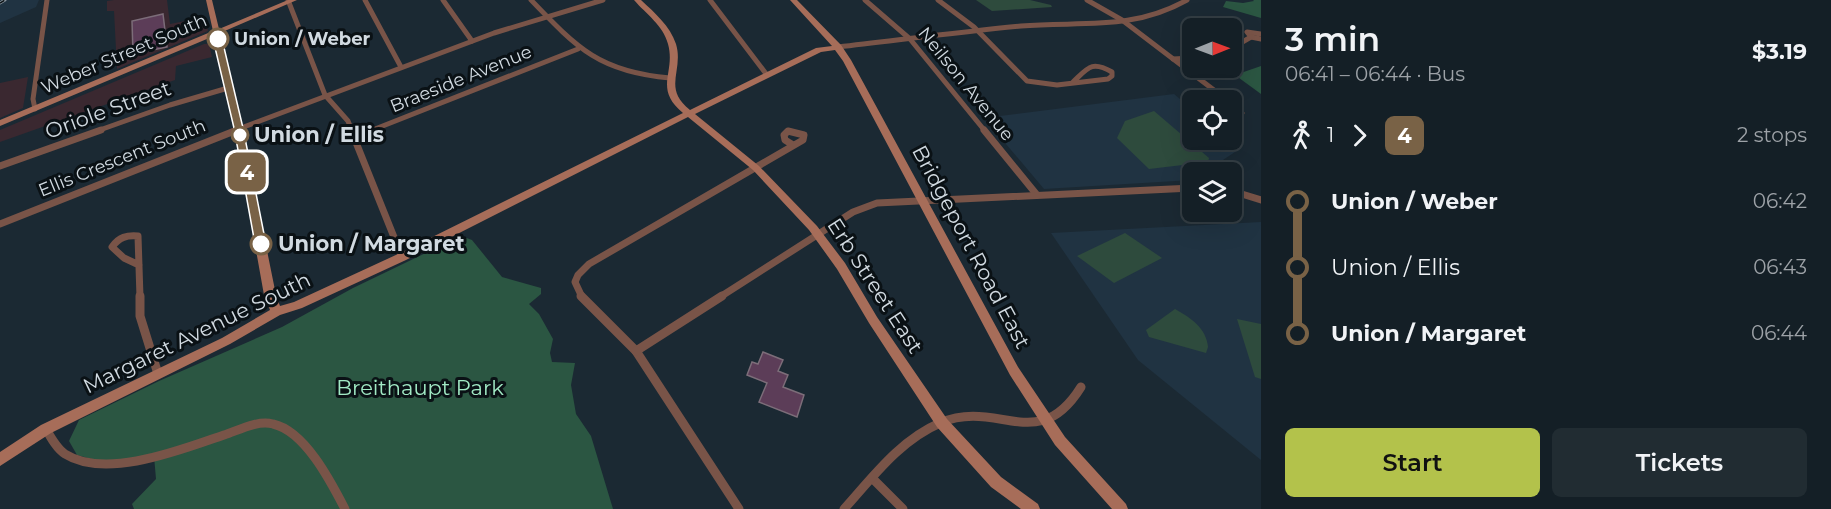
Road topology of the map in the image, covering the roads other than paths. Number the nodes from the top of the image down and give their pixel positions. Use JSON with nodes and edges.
{"nodes":[{"id":1,"x":47,"y":0,"type":"edge"},
{"id":2,"x":209,"y":0,"type":"edge"},
{"id":3,"x":365,"y":0,"type":"edge"},
{"id":4,"x":443,"y":0,"type":"edge"},
{"id":5,"x":531,"y":0,"type":"edge"},
{"id":6,"x":603,"y":0,"type":"edge"},
{"id":7,"x":637,"y":0,"type":"edge"},
{"id":8,"x":710,"y":0,"type":"edge"},
{"id":9,"x":793,"y":0,"type":"edge"},
{"id":10,"x":865,"y":0,"type":"edge"},
{"id":11,"x":938,"y":0,"type":"edge"},
{"id":12,"x":1087,"y":0,"type":"edge"},
{"id":13,"x":1187,"y":0,"type":"edge"},
{"id":14,"x":290,"y":1,"type":"edge"},
{"id":15,"x":546,"y":14,"type":"junction"},
{"id":16,"x":1125,"y":23,"type":"junction"},
{"id":17,"x":978,"y":31,"type":"junction"},
{"id":18,"x":216,"y":33,"type":"junction"},
{"id":19,"x":1261,"y":36,"type":"edge"},
{"id":20,"x":910,"y":39,"type":"junction"},
{"id":21,"x":472,"y":41,"type":"junction"},
{"id":22,"x":1242,"y":42,"type":"edge"},
{"id":23,"x":838,"y":47,"type":"junction"},
{"id":24,"x":578,"y":49,"type":"junction"},
{"id":25,"x":1173,"y":59,"type":"junction"},
{"id":26,"x":1182,"y":59,"type":"edge"},
{"id":27,"x":401,"y":67,"type":"junction"},
{"id":28,"x":767,"y":75,"type":"junction"},
{"id":29,"x":670,"y":78,"type":"junction"},
{"id":30,"x":1072,"y":83,"type":"junction"},
{"id":31,"x":228,"y":88,"type":"junction"},
{"id":32,"x":1214,"y":90,"type":"edge"},
{"id":33,"x":325,"y":95,"type":"junction"},
{"id":34,"x":35,"y":109,"type":"junction"},
{"id":35,"x":687,"y":114,"type":"junction"},
{"id":36,"x":0,"y":123,"type":"edge"},
{"id":37,"x":238,"y":128,"type":"junction"},
{"id":38,"x":355,"y":137,"type":"junction"},
{"id":39,"x":793,"y":145,"type":"dead end"},
{"id":40,"x":0,"y":166,"type":"edge"},
{"id":41,"x":756,"y":168,"type":"junction"},
{"id":42,"x":1182,"y":188,"type":"edge"},
{"id":43,"x":1037,"y":195,"type":"junction"},
{"id":44,"x":1242,"y":195,"type":"edge"},
{"id":45,"x":922,"y":200,"type":"junction"},
{"id":46,"x":1261,"y":200,"type":"edge"},
{"id":47,"x":0,"y":224,"type":"edge"},
{"id":48,"x":818,"y":234,"type":"junction"},
{"id":49,"x":402,"y":257,"type":"junction"},
{"id":50,"x":139,"y":265,"type":"junction"},
{"id":51,"x":276,"y":312,"type":"junction"},
{"id":52,"x":636,"y":351,"type":"junction"},
{"id":53,"x":158,"y":374,"type":"junction"},
{"id":54,"x":1082,"y":387,"type":"dead end"},
{"id":55,"x":1044,"y":419,"type":"junction"},
{"id":56,"x":942,"y":423,"type":"junction"},
{"id":57,"x":46,"y":429,"type":"junction"},
{"id":58,"x":0,"y":460,"type":"edge"},
{"id":59,"x":873,"y":479,"type":"junction"},
{"id":60,"x":345,"y":509,"type":"edge"},
{"id":61,"x":739,"y":509,"type":"edge"},
{"id":62,"x":844,"y":509,"type":"edge"},
{"id":63,"x":903,"y":509,"type":"edge"},
{"id":64,"x":1033,"y":509,"type":"edge"},
{"id":65,"x":1121,"y":509,"type":"edge"}],
"edges":[{"from":1,"to":34,"type":"street"},
{"from":2,"to":18,"type":"main road"},
{"from":3,"to":27,"type":"street"},
{"from":4,"to":21,"type":"street"},
{"from":5,"to":15,"type":"street"},
{"from":6,"to":15,"type":"street","name":"Ellis Crescent South"},
{"from":7,"to":29,"type":"main road","name":"Erb Street East"},
{"from":8,"to":28,"type":"street"},
{"from":9,"to":23,"type":"main road","name":"Bridgeport Road East"},
{"from":10,"to":20,"type":"street","name":"Neilson Avenue"},
{"from":11,"to":17,"type":"street"},
{"from":12,"to":16,"type":"street"},
{"from":13,"to":16,"type":"street"},
{"from":14,"to":18,"type":"main road","name":"Weber Street South"},
{"from":14,"to":33,"type":"street"},
{"from":15,"to":21,"type":"street","name":"Ellis Crescent South"},
{"from":15,"to":24,"type":"street"},
{"from":16,"to":17,"type":"street"},
{"from":16,"to":25,"type":"street"},
{"from":17,"to":20,"type":"street"},
{"from":17,"to":30,"type":"street"},
{"from":18,"to":31,"type":"main road"},
{"from":18,"to":34,"type":"main road","name":"Weber Street South"},
{"from":19,"to":22,"type":"street"},
{"from":20,"to":23,"type":"street"},
{"from":20,"to":43,"type":"street","name":"Neilson Avenue"},
{"from":21,"to":27,"type":"street","name":"Ellis Crescent South"},
{"from":23,"to":28,"type":"main road","name":"Margaret Avenue South"},
{"from":23,"to":45,"type":"main road","name":"Bridgeport Road East"},
{"from":24,"to":29,"type":"street"},
{"from":24,"to":38,"type":"street","name":"Braeside Avenue"},
{"from":25,"to":26,"type":"street"},
{"from":25,"to":32,"type":"street"},
{"from":27,"to":33,"type":"street","name":"Ellis Crescent South"},
{"from":28,"to":35,"type":"main road","name":"Margaret Avenue South"},
{"from":29,"to":35,"type":"main road","name":"Erb Street East"},
{"from":30,"to":30,"type":"street"},
{"from":31,"to":37,"type":"main road"},
{"from":31,"to":40,"type":"street","name":"Oriole Street"},
{"from":33,"to":37,"type":"street","name":"Ellis Crescent South"},
{"from":33,"to":38,"type":"street"},
{"from":34,"to":36,"type":"main road","name":"Weber Street South"},
{"from":35,"to":41,"type":"main road","name":"Erb Street East"},
{"from":35,"to":49,"type":"main road","name":"Margaret Avenue South"},
{"from":37,"to":47,"type":"street","name":"Ellis Crescent South"},
{"from":37,"to":51,"type":"main road"},
{"from":38,"to":49,"type":"street"},
{"from":39,"to":41,"type":"street"},
{"from":41,"to":48,"type":"main road","name":"Erb Street East"},
{"from":41,"to":52,"type":"street"},
{"from":42,"to":43,"type":"street"},
{"from":43,"to":45,"type":"street"},
{"from":44,"to":46,"type":"street"},
{"from":45,"to":48,"type":"street"},
{"from":45,"to":55,"type":"main road","name":"Bridgeport Road East"},
{"from":48,"to":52,"type":"street"},
{"from":48,"to":56,"type":"main road","name":"Erb Street East"},
{"from":49,"to":51,"type":"main road","name":"Margaret Avenue South"},
{"from":50,"to":50,"type":"street"},
{"from":50,"to":53,"type":"street"},
{"from":51,"to":53,"type":"main road","name":"Margaret Avenue South"},
{"from":52,"to":61,"type":"street"},
{"from":53,"to":57,"type":"main road","name":"Margaret Avenue South"},
{"from":54,"to":55,"type":"street"},
{"from":55,"to":56,"type":"street"},
{"from":55,"to":65,"type":"main road","name":"Bridgeport Road East"},
{"from":56,"to":59,"type":"street"},
{"from":56,"to":64,"type":"main road","name":"Erb Street East"},
{"from":57,"to":58,"type":"main road","name":"Margaret Avenue South"},
{"from":57,"to":60,"type":"street"},
{"from":59,"to":62,"type":"street"},
{"from":59,"to":63,"type":"street"}]}
